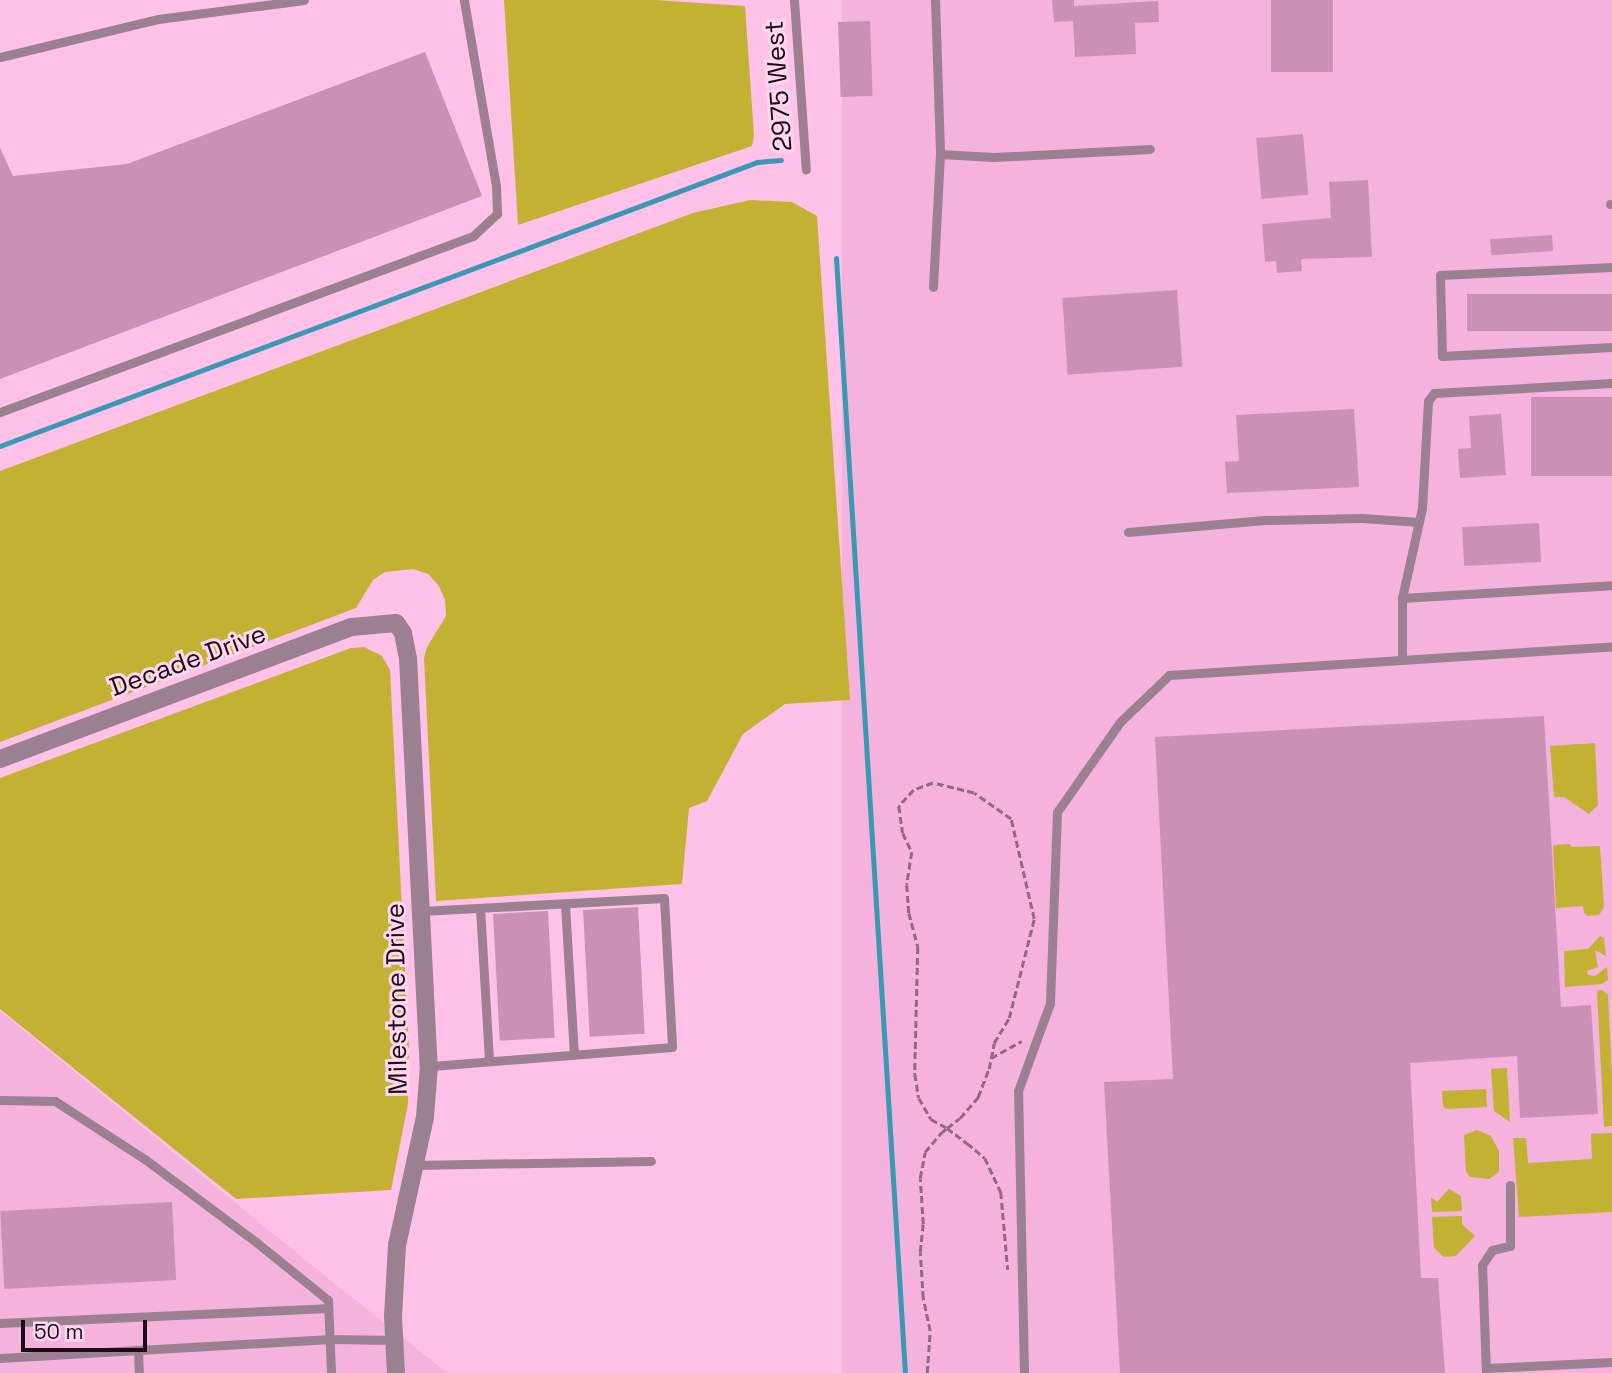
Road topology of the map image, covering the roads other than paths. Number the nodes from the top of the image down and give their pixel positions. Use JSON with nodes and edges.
{"nodes":[{"id":1,"x":304,"y":0,"type":"edge"},
{"id":2,"x":464,"y":0,"type":"edge"},
{"id":3,"x":794,"y":0,"type":"edge"},
{"id":4,"x":935,"y":0,"type":"edge"},
{"id":5,"x":0,"y":57,"type":"edge"},
{"id":6,"x":1150,"y":149,"type":"dead end"},
{"id":7,"x":940,"y":154,"type":"junction"},
{"id":8,"x":806,"y":170,"type":"dead end"},
{"id":9,"x":1612,"y":267,"type":"edge"},
{"id":10,"x":933,"y":288,"type":"dead end"},
{"id":11,"x":1612,"y":347,"type":"edge"},
{"id":12,"x":1612,"y":383,"type":"edge"},
{"id":13,"x":0,"y":412,"type":"edge"},
{"id":14,"x":1419,"y":522,"type":"junction"},
{"id":15,"x":1128,"y":532,"type":"dead end"},
{"id":16,"x":1612,"y":585,"type":"edge"},
{"id":17,"x":1402,"y":598,"type":"junction"},
{"id":18,"x":396,"y":623,"type":"joint"},
{"id":19,"x":1612,"y":646,"type":"edge"},
{"id":20,"x":1402,"y":660,"type":"junction"},
{"id":21,"x":0,"y":759,"type":"edge"},
{"id":22,"x":565,"y":904,"type":"junction"},
{"id":23,"x":480,"y":908,"type":"junction"},
{"id":24,"x":422,"y":911,"type":"junction"},
{"id":25,"x":574,"y":1054,"type":"junction"},
{"id":26,"x":489,"y":1061,"type":"junction"},
{"id":27,"x":429,"y":1066,"type":"junction"},
{"id":28,"x":0,"y":1100,"type":"edge"},
{"id":29,"x":651,"y":1161,"type":"dead end"},
{"id":30,"x":415,"y":1166,"type":"junction"},
{"id":31,"x":1510,"y":1185,"type":"dead end"},
{"id":32,"x":328,"y":1308,"type":"junction"},
{"id":33,"x":0,"y":1323,"type":"edge"},
{"id":34,"x":330,"y":1339,"type":"junction"},
{"id":35,"x":394,"y":1340,"type":"junction"},
{"id":36,"x":138,"y":1350,"type":"junction"},
{"id":37,"x":0,"y":1357,"type":"edge"},
{"id":38,"x":1612,"y":1362,"type":"edge"},
{"id":39,"x":1486,"y":1371,"type":"edge"},
{"id":40,"x":139,"y":1373,"type":"edge"},
{"id":41,"x":331,"y":1373,"type":"edge"},
{"id":42,"x":396,"y":1373,"type":"edge"},
{"id":43,"x":1024,"y":1373,"type":"edge"}],
"edges":[{"from":1,"to":5,"type":"lane"},
{"from":2,"to":13,"type":"lane"},
{"from":3,"to":8,"type":"lane","name":"2975 West"},
{"from":4,"to":7,"type":"lane"},
{"from":6,"to":7,"type":"lane"},
{"from":7,"to":10,"type":"lane"},
{"from":9,"to":11,"type":"lane"},
{"from":12,"to":14,"type":"lane"},
{"from":14,"to":15,"type":"lane"},
{"from":14,"to":17,"type":"lane"},
{"from":16,"to":17,"type":"lane"},
{"from":17,"to":20,"type":"lane"},
{"from":18,"to":21,"type":"street","name":"Decade Drive"},
{"from":18,"to":24,"type":"street","name":"Milestone Drive"},
{"from":19,"to":20,"type":"lane"},
{"from":20,"to":43,"type":"lane"},
{"from":22,"to":23,"type":"lane"},
{"from":22,"to":25,"type":"lane"},
{"from":22,"to":25,"type":"lane"},
{"from":23,"to":24,"type":"lane"},
{"from":23,"to":26,"type":"lane"},
{"from":24,"to":27,"type":"street","name":"Milestone Drive"},
{"from":25,"to":26,"type":"lane"},
{"from":26,"to":27,"type":"lane"},
{"from":27,"to":30,"type":"street","name":"Milestone Drive"},
{"from":28,"to":32,"type":"lane"},
{"from":29,"to":30,"type":"lane"},
{"from":30,"to":35,"type":"street","name":"Milestone Drive"},
{"from":31,"to":39,"type":"lane"},
{"from":32,"to":33,"type":"lane"},
{"from":32,"to":34,"type":"lane"},
{"from":34,"to":35,"type":"lane"},
{"from":34,"to":36,"type":"lane"},
{"from":34,"to":41,"type":"lane"},
{"from":35,"to":42,"type":"street","name":"Milestone Drive"},
{"from":36,"to":37,"type":"lane"},
{"from":36,"to":40,"type":"lane"},
{"from":38,"to":39,"type":"lane"}]}
